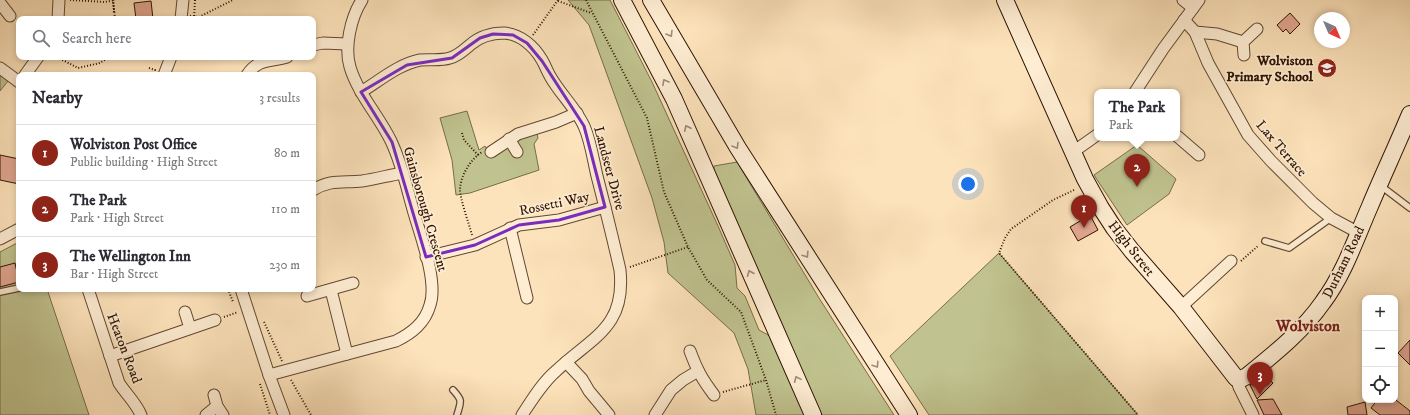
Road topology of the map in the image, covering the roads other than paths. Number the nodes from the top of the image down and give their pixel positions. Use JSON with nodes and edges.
{"nodes":[{"id":1,"x":58,"y":0,"type":"edge"},
{"id":2,"x":183,"y":0,"type":"edge"},
{"id":3,"x":362,"y":0,"type":"edge"},
{"id":4,"x":622,"y":0,"type":"edge"},
{"id":5,"x":651,"y":0,"type":"edge"},
{"id":6,"x":1005,"y":0,"type":"edge"},
{"id":7,"x":1183,"y":0,"type":"edge"},
{"id":8,"x":0,"y":3,"type":"edge"},
{"id":9,"x":1196,"y":4,"type":"edge"},
{"id":10,"x":10,"y":16,"type":"dead end"},
{"id":11,"x":59,"y":16,"type":"edge"},
{"id":12,"x":182,"y":16,"type":"edge"},
{"id":13,"x":1184,"y":20,"type":"junction"},
{"id":14,"x":1257,"y":29,"type":"dead end"},
{"id":15,"x":1195,"y":32,"type":"junction"},
{"id":16,"x":1243,"y":42,"type":"junction"},
{"id":17,"x":316,"y":44,"type":"edge"},
{"id":18,"x":347,"y":44,"type":"junction"},
{"id":19,"x":1244,"y":55,"type":"dead end"},
{"id":20,"x":36,"y":60,"type":"edge"},
{"id":21,"x":170,"y":60,"type":"edge"},
{"id":22,"x":271,"y":60,"type":"edge"},
{"id":23,"x":0,"y":68,"type":"edge"},
{"id":24,"x":27,"y":72,"type":"edge"},
{"id":25,"x":165,"y":72,"type":"edge"},
{"id":26,"x":250,"y":72,"type":"edge"},
{"id":27,"x":16,"y":80,"type":"edge"},
{"id":28,"x":1137,"y":89,"type":"edge"},
{"id":29,"x":362,"y":92,"type":"junction"},
{"id":30,"x":577,"y":113,"type":"junction"},
{"id":31,"x":1410,"y":114,"type":"edge"},
{"id":32,"x":1094,"y":137,"type":"edge"},
{"id":33,"x":509,"y":139,"type":"junction"},
{"id":34,"x":1180,"y":139,"type":"edge"},
{"id":35,"x":491,"y":152,"type":"road end"},
{"id":36,"x":518,"y":152,"type":"dead end"},
{"id":37,"x":1073,"y":152,"type":"junction"},
{"id":38,"x":1199,"y":155,"type":"dead end"},
{"id":39,"x":403,"y":172,"type":"junction"},
{"id":40,"x":1379,"y":185,"type":"junction"},
{"id":41,"x":316,"y":188,"type":"edge"},
{"id":42,"x":605,"y":207,"type":"junction"},
{"id":43,"x":1410,"y":208,"type":"edge"},
{"id":44,"x":1330,"y":218,"type":"junction"},
{"id":45,"x":510,"y":228,"type":"junction"},
{"id":46,"x":16,"y":231,"type":"edge"},
{"id":47,"x":1359,"y":232,"type":"junction"},
{"id":48,"x":0,"y":239,"type":"edge"},
{"id":49,"x":1265,"y":241,"type":"road end"},
{"id":50,"x":426,"y":257,"type":"junction"},
{"id":51,"x":1231,"y":261,"type":"road end"},
{"id":52,"x":353,"y":283,"type":"dead end"},
{"id":53,"x":16,"y":289,"type":"edge"},
{"id":54,"x":331,"y":290,"type":"junction"},
{"id":55,"x":0,"y":292,"type":"edge"},
{"id":56,"x":89,"y":292,"type":"edge"},
{"id":57,"x":242,"y":292,"type":"edge"},
{"id":58,"x":307,"y":296,"type":"dead end"},
{"id":59,"x":527,"y":298,"type":"dead end"},
{"id":60,"x":1181,"y":307,"type":"junction"},
{"id":61,"x":185,"y":312,"type":"dead end"},
{"id":62,"x":215,"y":320,"type":"road end"},
{"id":63,"x":190,"y":328,"type":"junction"},
{"id":64,"x":690,"y":351,"type":"dead end"},
{"id":65,"x":347,"y":354,"type":"junction"},
{"id":66,"x":110,"y":356,"type":"junction"},
{"id":67,"x":566,"y":362,"type":"junction"},
{"id":68,"x":698,"y":371,"type":"junction"},
{"id":69,"x":269,"y":375,"type":"junction"},
{"id":70,"x":1236,"y":378,"type":"junction"},
{"id":71,"x":453,"y":390,"type":"dead end"},
{"id":72,"x":714,"y":395,"type":"road end"},
{"id":73,"x":218,"y":406,"type":"edge"},
{"id":74,"x":141,"y":415,"type":"edge"},
{"id":75,"x":206,"y":415,"type":"edge"},
{"id":76,"x":284,"y":415,"type":"edge"},
{"id":77,"x":457,"y":415,"type":"edge"},
{"id":78,"x":522,"y":415,"type":"edge"},
{"id":79,"x":609,"y":415,"type":"edge"},
{"id":80,"x":655,"y":415,"type":"edge"},
{"id":81,"x":813,"y":415,"type":"edge"},
{"id":82,"x":909,"y":415,"type":"edge"},
{"id":83,"x":1253,"y":415,"type":"edge"}],
"edges":[{"from":1,"to":11,"type":"street"},
{"from":2,"to":12,"type":"street"},
{"from":3,"to":18,"type":"street","name":"Gainsborough Crescent"},
{"from":81,"to":4,"type":"street","one_way":true},
{"from":5,"to":82,"type":"street","one_way":true},
{"from":6,"to":37,"type":"street","name":"High Street"},
{"from":7,"to":9,"type":"street"},
{"from":8,"to":10,"type":"street"},
{"from":9,"to":13,"type":"street"},
{"from":13,"to":15,"type":"street","name":"Lax Terrace"},
{"from":13,"to":28,"type":"street"},
{"from":14,"to":16,"type":"street"},
{"from":15,"to":16,"type":"street"},
{"from":15,"to":44,"type":"street","name":"Lax Terrace"},
{"from":16,"to":19,"type":"street"},
{"from":17,"to":18,"type":"street"},
{"from":18,"to":29,"type":"street","name":"Gainsborough Crescent"},
{"from":20,"to":24,"type":"street"},
{"from":21,"to":25,"type":"street"},
{"from":22,"to":26,"type":"street"},
{"from":23,"to":27,"type":"street"},
{"from":29,"to":30,"type":"street","name":"Landseer Drive"},
{"from":29,"to":39,"type":"street","name":"Gainsborough Crescent"},
{"from":30,"to":33,"type":"street"},
{"from":30,"to":42,"type":"street","name":"Landseer Drive"},
{"from":31,"to":40,"type":"street","name":"Durham Road"},
{"from":32,"to":37,"type":"street"},
{"from":33,"to":35,"type":"street"},
{"from":33,"to":36,"type":"street"},
{"from":34,"to":38,"type":"street"},
{"from":37,"to":60,"type":"street","name":"High Street"},
{"from":39,"to":41,"type":"street"},
{"from":39,"to":50,"type":"street","name":"Gainsborough Crescent"},
{"from":40,"to":43,"type":"lane"},
{"from":40,"to":47,"type":"street","name":"Durham Road"},
{"from":42,"to":45,"type":"street","name":"Rossetti Way"},
{"from":42,"to":67,"type":"street","name":"Landseer Drive"},
{"from":44,"to":47,"type":"street","name":"Lax Terrace"},
{"from":44,"to":49,"type":"lane"},
{"from":45,"to":50,"type":"street","name":"Rossetti Way"},
{"from":45,"to":59,"type":"street","name":"Rossetti Way"},
{"from":46,"to":48,"type":"street"},
{"from":47,"to":70,"type":"street","name":"Durham Road"},
{"from":50,"to":65,"type":"street","name":"Gainsborough Crescent"},
{"from":51,"to":60,"type":"street"},
{"from":52,"to":54,"type":"street"},
{"from":53,"to":55,"type":"lane"},
{"from":54,"to":58,"type":"street"},
{"from":54,"to":65,"type":"street"},
{"from":56,"to":66,"type":"street","name":"Heaton Road"},
{"from":57,"to":69,"type":"street"},
{"from":60,"to":70,"type":"street","name":"High Street"},
{"from":61,"to":63,"type":"street"},
{"from":62,"to":63,"type":"street"},
{"from":63,"to":66,"type":"street"},
{"from":64,"to":68,"type":"street"},
{"from":65,"to":69,"type":"street","name":"Gainsborough Crescent"},
{"from":66,"to":74,"type":"street","name":"Heaton Road"},
{"from":67,"to":78,"type":"street","name":"Landseer Drive"},
{"from":67,"to":79,"type":"street"},
{"from":68,"to":72,"type":"street"},
{"from":68,"to":80,"type":"street"},
{"from":69,"to":76,"type":"street"},
{"from":70,"to":83,"type":"street","name":"High Street"},
{"from":71,"to":77,"type":"lane"},
{"from":73,"to":75,"type":"street"}]}
